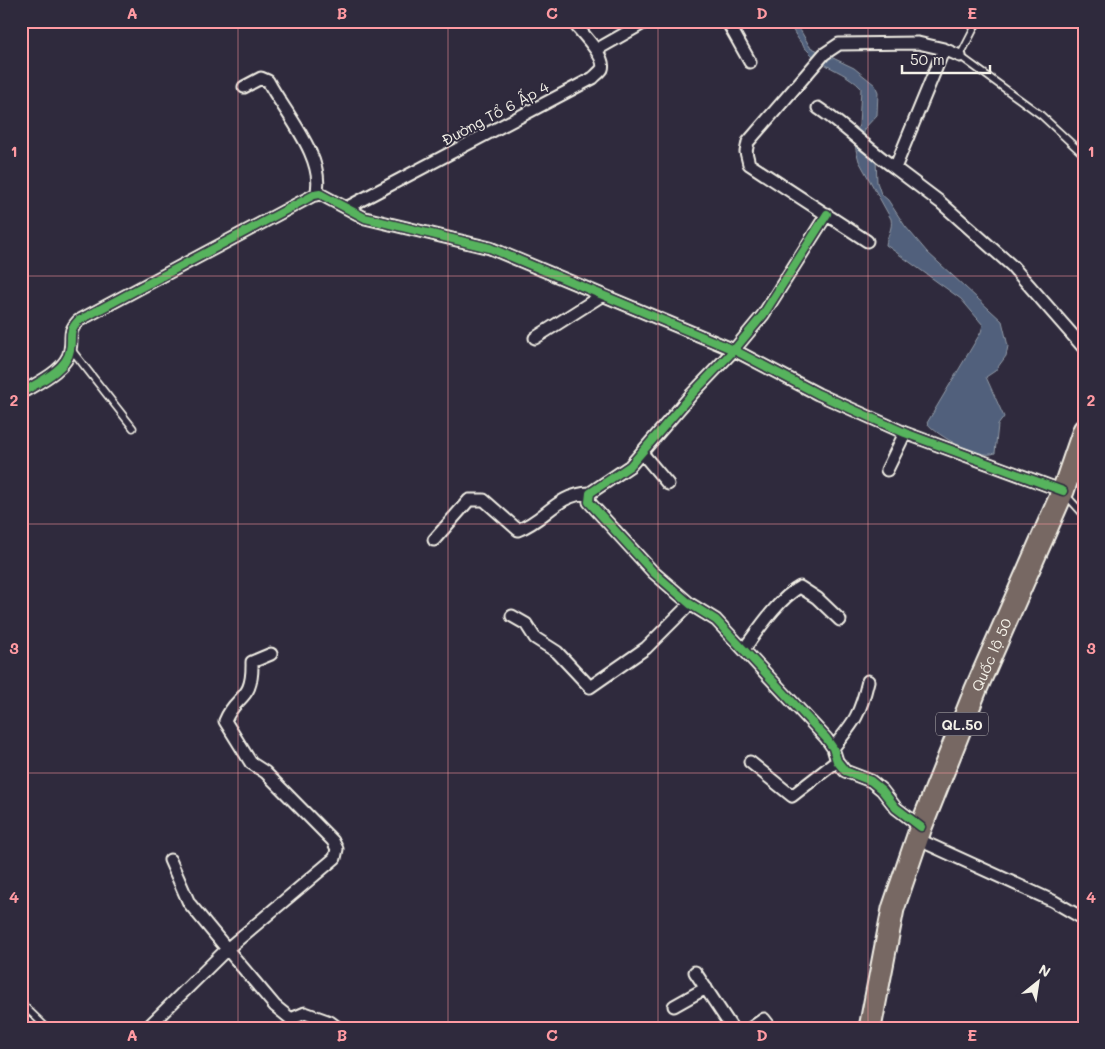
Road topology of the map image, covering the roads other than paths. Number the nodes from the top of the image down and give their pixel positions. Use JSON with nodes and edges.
{"nodes":[{"id":1,"x":572,"y":21,"type":"edge"},
{"id":2,"x":647,"y":21,"type":"edge"},
{"id":3,"x":727,"y":21,"type":"edge"},
{"id":4,"x":978,"y":21,"type":"edge"},
{"id":5,"x":944,"y":49,"type":"junction"},
{"id":6,"x":596,"y":50,"type":"junction"},
{"id":7,"x":960,"y":56,"type":"junction"},
{"id":8,"x":750,"y":62,"type":"dead end"},
{"id":9,"x":244,"y":87,"type":"dead end"},
{"id":10,"x":818,"y":108,"type":"dead end"},
{"id":11,"x":1084,"y":155,"type":"edge"},
{"id":12,"x":895,"y":168,"type":"junction"},
{"id":13,"x":316,"y":195,"type":"junction"},
{"id":14,"x":348,"y":207,"type":"junction"},
{"id":15,"x":827,"y":214,"type":"junction"},
{"id":16,"x":866,"y":241,"type":"dead end"},
{"id":17,"x":601,"y":296,"type":"junction"},
{"id":18,"x":535,"y":338,"type":"dead end"},
{"id":19,"x":1084,"y":348,"type":"edge"},
{"id":20,"x":71,"y":349,"type":"junction"},
{"id":21,"x":734,"y":350,"type":"junction"},
{"id":22,"x":21,"y":393,"type":"edge"},
{"id":23,"x":133,"y":428,"type":"dead end"},
{"id":24,"x":1084,"y":430,"type":"edge"},
{"id":25,"x":905,"y":433,"type":"junction"},
{"id":26,"x":642,"y":453,"type":"junction"},
{"id":27,"x":887,"y":470,"type":"dead end"},
{"id":28,"x":668,"y":484,"type":"dead end"},
{"id":29,"x":1063,"y":491,"type":"junction"},
{"id":30,"x":590,"y":493,"type":"junction"},
{"id":31,"x":1084,"y":515,"type":"edge"},
{"id":32,"x":434,"y":540,"type":"dead end"},
{"id":33,"x":690,"y":604,"type":"junction"},
{"id":34,"x":512,"y":616,"type":"dead end"},
{"id":35,"x":840,"y":620,"type":"dead end"},
{"id":36,"x":744,"y":649,"type":"junction"},
{"id":37,"x":271,"y":654,"type":"dead end"},
{"id":38,"x":868,"y":681,"type":"dead end"},
{"id":39,"x":833,"y":748,"type":"junction"},
{"id":40,"x":837,"y":761,"type":"junction"},
{"id":41,"x":750,"y":762,"type":"dead end"},
{"id":42,"x":919,"y":833,"type":"junction"},
{"id":43,"x":170,"y":860,"type":"dead end"},
{"id":44,"x":1084,"y":919,"type":"edge"},
{"id":45,"x":227,"y":950,"type":"junction"},
{"id":46,"x":695,"y":972,"type":"dead end"},
{"id":47,"x":706,"y":988,"type":"junction"},
{"id":48,"x":21,"y":1003,"type":"edge"},
{"id":49,"x":674,"y":1006,"type":"dead end"},
{"id":50,"x":47,"y":1028,"type":"edge"},
{"id":51,"x":147,"y":1028,"type":"edge"},
{"id":52,"x":338,"y":1028,"type":"edge"},
{"id":53,"x":732,"y":1028,"type":"edge"},
{"id":54,"x":751,"y":1028,"type":"edge"},
{"id":55,"x":771,"y":1028,"type":"edge"},
{"id":56,"x":870,"y":1028,"type":"edge"}],
"edges":[{"from":1,"to":6,"type":"street"},
{"from":2,"to":6,"type":"street"},
{"from":3,"to":8,"type":"street"},
{"from":4,"to":7,"type":"lane"},
{"from":5,"to":7,"type":"street"},
{"from":5,"to":12,"type":"street"},
{"from":5,"to":15,"type":"street"},
{"from":6,"to":14,"type":"street","name":"Đường Tổ 6 Ấp 4"},
{"from":7,"to":11,"type":"lane"},
{"from":9,"to":13,"type":"street"},
{"from":10,"to":12,"type":"street"},
{"from":12,"to":19,"type":"street"},
{"from":13,"to":14,"type":"street"},
{"from":13,"to":20,"type":"street"},
{"from":14,"to":17,"type":"street"},
{"from":15,"to":16,"type":"street"},
{"from":15,"to":21,"type":"street"},
{"from":17,"to":18,"type":"street"},
{"from":17,"to":21,"type":"street"},
{"from":20,"to":22,"type":"street"},
{"from":20,"to":23,"type":"lane"},
{"from":21,"to":25,"type":"street"},
{"from":21,"to":26,"type":"street"},
{"from":24,"to":29,"type":"highway","name":"Quốc lộ 50","number":"QL.50"},
{"from":25,"to":27,"type":"street"},
{"from":25,"to":29,"type":"street"},
{"from":26,"to":28,"type":"street"},
{"from":26,"to":30,"type":"street"},
{"from":29,"to":31,"type":"lane"},
{"from":29,"to":42,"type":"highway","name":"Quốc lộ 50","number":"QL.50"},
{"from":30,"to":32,"type":"street"},
{"from":30,"to":33,"type":"street"},
{"from":33,"to":34,"type":"street"},
{"from":33,"to":36,"type":"street"},
{"from":35,"to":36,"type":"street"},
{"from":36,"to":39,"type":"street"},
{"from":37,"to":45,"type":"street"},
{"from":38,"to":39,"type":"street"},
{"from":39,"to":40,"type":"street"},
{"from":40,"to":41,"type":"street"},
{"from":40,"to":42,"type":"street"},
{"from":42,"to":44,"type":"street"},
{"from":42,"to":56,"type":"highway","name":"Quốc lộ 50","number":"QL.50"},
{"from":43,"to":45,"type":"street"},
{"from":45,"to":51,"type":"street"},
{"from":45,"to":52,"type":"street"},
{"from":46,"to":47,"type":"street"},
{"from":47,"to":49,"type":"street"},
{"from":47,"to":53,"type":"street"},
{"from":48,"to":50,"type":"lane"},
{"from":54,"to":55,"type":"street"}]}
